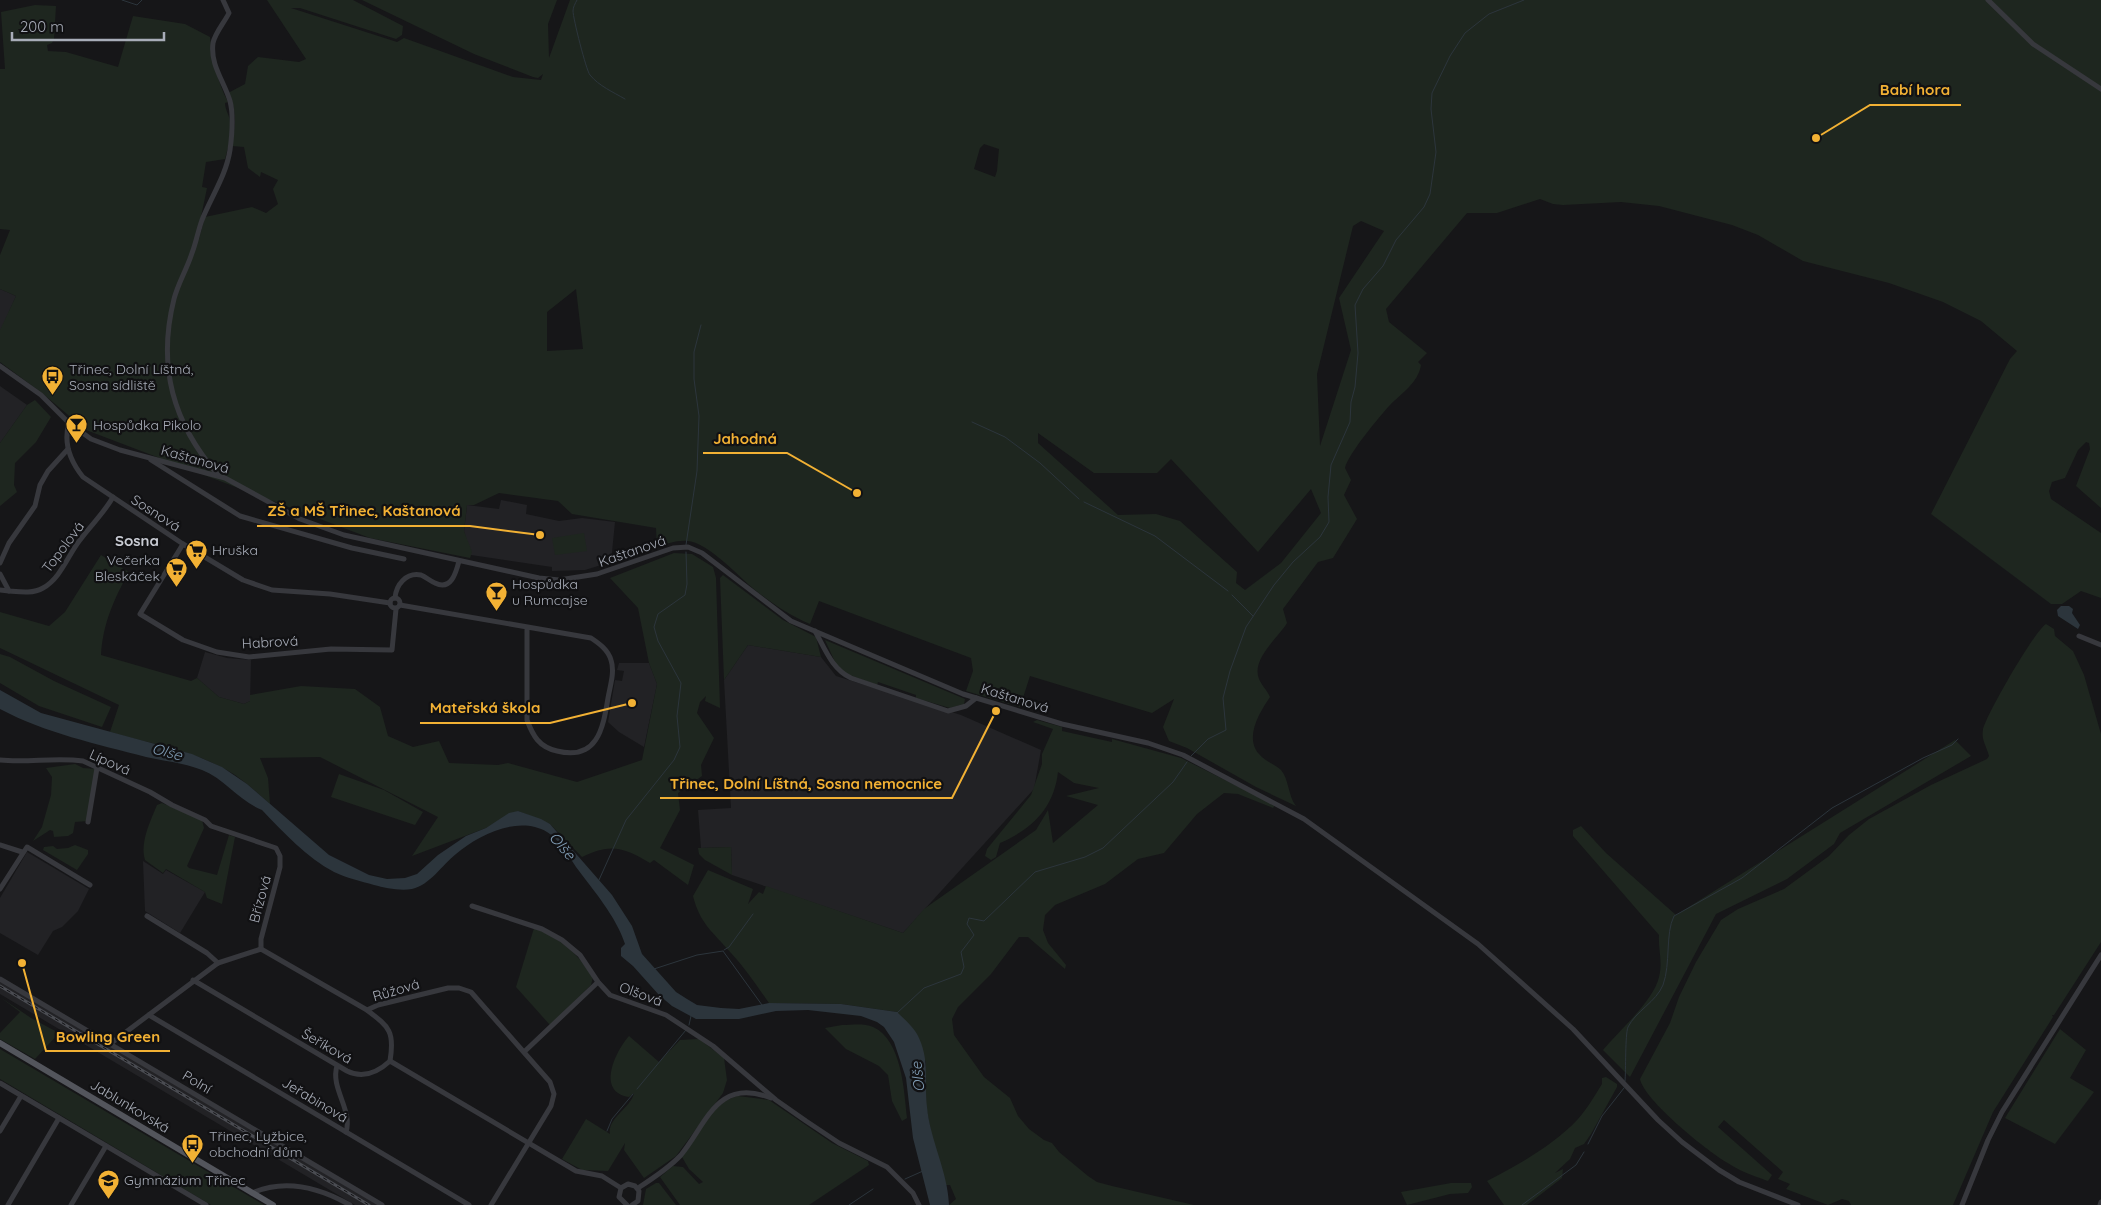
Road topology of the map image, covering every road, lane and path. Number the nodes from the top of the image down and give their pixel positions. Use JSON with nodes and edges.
{"nodes":[{"id":1,"x":223,"y":0,"type":"edge"},
{"id":2,"x":1988,"y":0,"type":"edge"},
{"id":3,"x":2101,"y":89,"type":"edge"},
{"id":4,"x":0,"y":366,"type":"edge"},
{"id":5,"x":69,"y":423,"type":"junction"},
{"id":6,"x":68,"y":450,"type":"junction"},
{"id":7,"x":146,"y":457,"type":"junction"},
{"id":8,"x":219,"y":476,"type":"junction"},
{"id":9,"x":113,"y":498,"type":"junction"},
{"id":10,"x":183,"y":544,"type":"junction"},
{"id":11,"x":404,"y":559,"type":"dead end"},
{"id":12,"x":459,"y":561,"type":"junction"},
{"id":13,"x":0,"y":563,"type":"edge"},
{"id":14,"x":0,"y":574,"type":"edge"},
{"id":15,"x":0,"y":590,"type":"edge"},
{"id":16,"x":9,"y":591,"type":"junction"},
{"id":17,"x":395,"y":598,"type":"junction"},
{"id":18,"x":390,"y":602,"type":"junction"},
{"id":19,"x":398,"y":607,"type":"junction"},
{"id":20,"x":527,"y":628,"type":"junction"},
{"id":21,"x":815,"y":631,"type":"junction"},
{"id":22,"x":2079,"y":636,"type":"dead end"},
{"id":23,"x":2101,"y":645,"type":"edge"},
{"id":24,"x":976,"y":698,"type":"junction"},
{"id":25,"x":0,"y":760,"type":"edge"},
{"id":26,"x":97,"y":768,"type":"junction"},
{"id":27,"x":88,"y":822,"type":"dead end"},
{"id":28,"x":0,"y":845,"type":"edge"},
{"id":29,"x":22,"y":852,"type":"junction"},
{"id":30,"x":280,"y":856,"type":"joint"},
{"id":31,"x":90,"y":885,"type":"dead end"},
{"id":32,"x":0,"y":889,"type":"edge"},
{"id":33,"x":472,"y":906,"type":"dead end"},
{"id":34,"x":146,"y":916,"type":"dead end"},
{"id":35,"x":261,"y":949,"type":"junction"},
{"id":36,"x":2100,"y":959,"type":"edge"},
{"id":37,"x":218,"y":963,"type":"junction"},
{"id":38,"x":0,"y":979,"type":"edge"},
{"id":39,"x":193,"y":980,"type":"junction"},
{"id":40,"x":598,"y":982,"type":"junction"},
{"id":41,"x":367,"y":1010,"type":"junction"},
{"id":42,"x":149,"y":1015,"type":"junction"},
{"id":43,"x":0,"y":1043,"type":"edge"},
{"id":44,"x":110,"y":1044,"type":"junction"},
{"id":45,"x":524,"y":1052,"type":"junction"},
{"id":46,"x":390,"y":1061,"type":"junction"},
{"id":47,"x":337,"y":1066,"type":"junction"},
{"id":48,"x":0,"y":1083,"type":"edge"},
{"id":49,"x":22,"y":1096,"type":"junction"},
{"id":50,"x":776,"y":1100,"type":"junction"},
{"id":51,"x":59,"y":1118,"type":"junction"},
{"id":52,"x":0,"y":1132,"type":"edge"},
{"id":53,"x":346,"y":1132,"type":"junction"},
{"id":54,"x":528,"y":1143,"type":"junction"},
{"id":55,"x":106,"y":1146,"type":"junction"},
{"id":56,"x":621,"y":1188,"type":"junction"},
{"id":57,"x":638,"y":1188,"type":"junction"},
{"id":58,"x":252,"y":1193,"type":"junction"},
{"id":59,"x":8,"y":1205,"type":"edge"},
{"id":60,"x":72,"y":1205,"type":"edge"},
{"id":61,"x":206,"y":1205,"type":"edge"},
{"id":62,"x":273,"y":1205,"type":"edge"},
{"id":63,"x":350,"y":1205,"type":"edge"},
{"id":64,"x":382,"y":1205,"type":"edge"},
{"id":65,"x":469,"y":1205,"type":"edge"},
{"id":66,"x":491,"y":1205,"type":"edge"},
{"id":67,"x":625,"y":1205,"type":"edge"},
{"id":68,"x":632,"y":1205,"type":"edge"},
{"id":69,"x":919,"y":1205,"type":"edge"},
{"id":70,"x":1798,"y":1205,"type":"edge"},
{"id":71,"x":1962,"y":1205,"type":"edge"}],
"edges":[{"from":1,"to":8,"type":"street"},
{"from":2,"to":3,"type":"street"},
{"from":4,"to":5,"type":"street","name":"Kaštanová"},
{"from":5,"to":6,"type":"street","name":"Sosnová"},
{"from":5,"to":7,"type":"street","name":"Kaštanová"},
{"from":6,"to":9,"type":"street","name":"Sosnová"},
{"from":6,"to":13,"type":"street"},
{"from":7,"to":8,"type":"street","name":"Kaštanová"},
{"from":7,"to":11,"type":"street"},
{"from":8,"to":12,"type":"street","name":"Kaštanová"},
{"from":9,"to":10,"type":"street","name":"Sosnová"},
{"from":9,"to":16,"type":"street","name":"Topolová"},
{"from":10,"to":18,"type":"street","name":"Sosnová"},
{"from":10,"to":19,"type":"street","name":"Habrová"},
{"from":12,"to":17,"type":"street"},
{"from":12,"to":21,"type":"street","name":"Kaštanová"},
{"from":14,"to":16,"type":"street"},
{"from":15,"to":16,"type":"street","name":"Topolová"},
{"from":17,"to":18,"type":"street"},
{"from":17,"to":19,"type":"street"},
{"from":18,"to":19,"type":"street"},
{"from":19,"to":20,"type":"street"},
{"from":20,"to":20,"type":"street"},
{"from":21,"to":24,"type":"street","name":"Kaštanová"},
{"from":21,"to":24,"type":"street"},
{"from":22,"to":23,"type":"street"},
{"from":24,"to":70,"type":"street","name":"Kaštanová"},
{"from":25,"to":26,"type":"street","name":"Lípová"},
{"from":26,"to":27,"type":"street"},
{"from":26,"to":30,"type":"street","name":"Lípová"},
{"from":28,"to":29,"type":"street"},
{"from":29,"to":31,"type":"street"},
{"from":29,"to":32,"type":"street"},
{"from":30,"to":35,"type":"street","name":"Břízová"},
{"from":33,"to":40,"type":"street","name":"Olšová"},
{"from":34,"to":37,"type":"street"},
{"from":35,"to":37,"type":"street"},
{"from":35,"to":41,"type":"street","name":"Růžová"},
{"from":36,"to":71,"type":"street"},
{"from":37,"to":39,"type":"street"},
{"from":38,"to":44,"type":"street","name":"Polní"},
{"from":39,"to":42,"type":"street"},
{"from":39,"to":47,"type":"street","name":"Šeříková"},
{"from":40,"to":45,"type":"street"},
{"from":40,"to":50,"type":"street","name":"Olšová"},
{"from":41,"to":45,"type":"street","name":"Růžová"},
{"from":41,"to":46,"type":"street"},
{"from":42,"to":44,"type":"street"},
{"from":42,"to":53,"type":"street","name":"Jeřabinová"},
{"from":43,"to":58,"type":"main road","name":"Jablunkovská"},
{"from":44,"to":64,"type":"street","name":"Polní"},
{"from":45,"to":54,"type":"street","name":"Růžová"},
{"from":46,"to":47,"type":"street","name":"Šeříková"},
{"from":46,"to":54,"type":"street"},
{"from":47,"to":53,"type":"street"},
{"from":48,"to":49,"type":"street"},
{"from":49,"to":51,"type":"street"},
{"from":49,"to":52,"type":"street"},
{"from":50,"to":57,"type":"street","name":"Olšová"},
{"from":50,"to":69,"type":"street","name":"Olšová"},
{"from":51,"to":55,"type":"street"},
{"from":51,"to":59,"type":"street"},
{"from":53,"to":65,"type":"street","name":"Jeřabinová"},
{"from":54,"to":56,"type":"street"},
{"from":54,"to":66,"type":"street","name":"Růžová"},
{"from":55,"to":60,"type":"street"},
{"from":55,"to":61,"type":"street"},
{"from":56,"to":57,"type":"street"},
{"from":56,"to":67,"type":"street"},
{"from":57,"to":68,"type":"street"},
{"from":58,"to":62,"type":"main road","name":"Jablunkovská"},
{"from":58,"to":63,"type":"street"}]}
